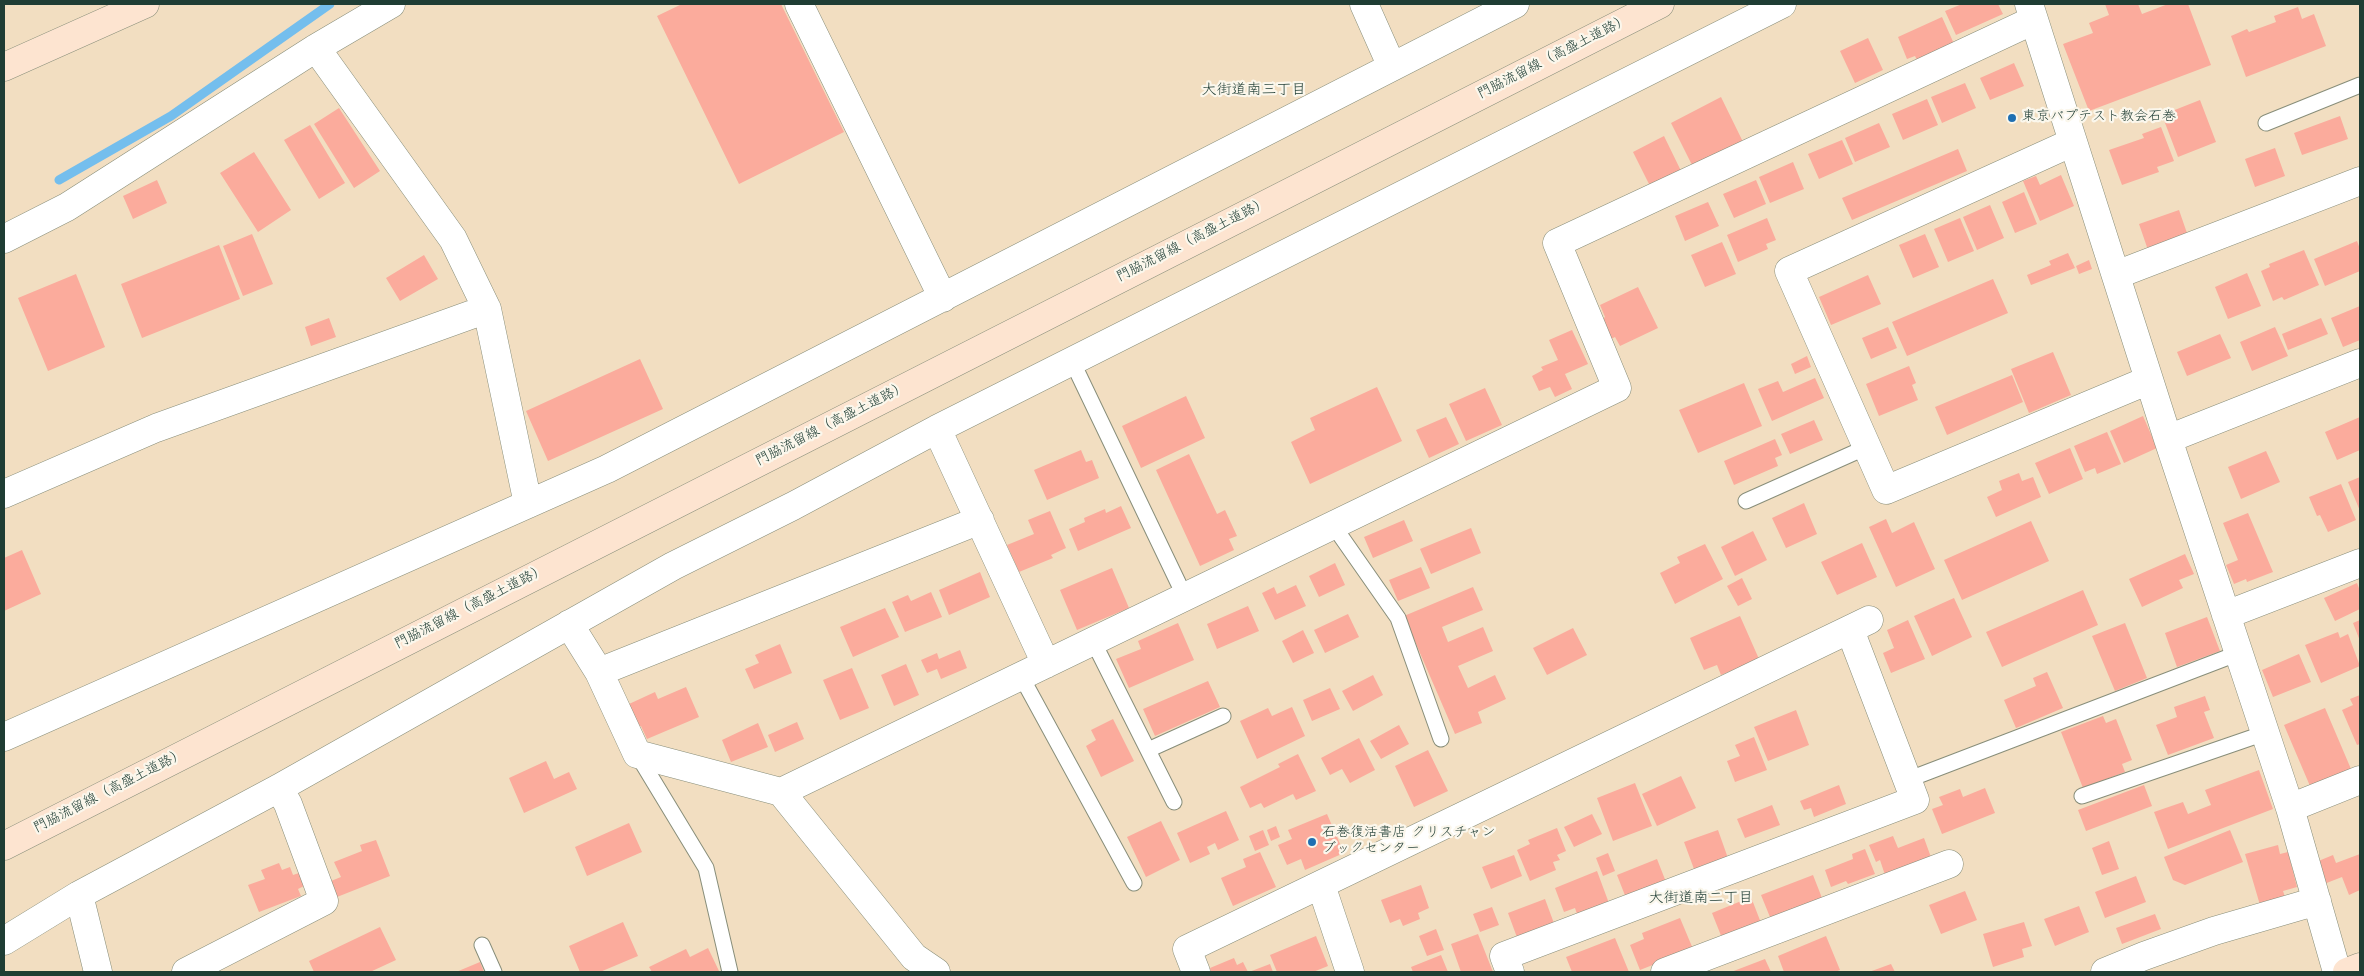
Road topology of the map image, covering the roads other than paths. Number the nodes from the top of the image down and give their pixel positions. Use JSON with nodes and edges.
{"nodes":[{"id":1,"x":145,"y":4,"type":"edge"},
{"id":2,"x":391,"y":4,"type":"edge"},
{"id":3,"x":800,"y":4,"type":"edge"},
{"id":4,"x":1364,"y":4,"type":"edge"},
{"id":5,"x":1515,"y":4,"type":"edge"},
{"id":6,"x":1660,"y":4,"type":"edge"},
{"id":7,"x":1782,"y":4,"type":"edge"},
{"id":8,"x":2031,"y":12,"type":"edge"},
{"id":9,"x":316,"y":48,"type":"junction"},
{"id":10,"x":4,"y":67,"type":"edge"},
{"id":11,"x":1392,"y":67,"type":"junction"},
{"id":12,"x":2360,"y":86,"type":"edge"},
{"id":13,"x":2266,"y":123,"type":"dead end"},
{"id":14,"x":2073,"y":142,"type":"junction"},
{"id":15,"x":2360,"y":181,"type":"edge"},
{"id":16,"x":4,"y":240,"type":"edge"},
{"id":17,"x":2116,"y":275,"type":"junction"},
{"id":18,"x":943,"y":298,"type":"junction"},
{"id":19,"x":488,"y":309,"type":"junction"},
{"id":20,"x":1072,"y":361,"type":"junction"},
{"id":21,"x":2360,"y":363,"type":"edge"},
{"id":22,"x":2149,"y":380,"type":"junction"},
{"id":23,"x":938,"y":429,"type":"junction"},
{"id":24,"x":2168,"y":439,"type":"junction"},
{"id":25,"x":1867,"y":447,"type":"junction"},
{"id":26,"x":4,"y":494,"type":"edge"},
{"id":27,"x":1746,"y":501,"type":"dead end"},
{"id":28,"x":528,"y":504,"type":"junction"},
{"id":29,"x":980,"y":520,"type":"junction"},
{"id":30,"x":1333,"y":525,"type":"junction"},
{"id":31,"x":2360,"y":563,"type":"edge"},
{"id":32,"x":1185,"y":597,"type":"junction"},
{"id":33,"x":2226,"y":615,"type":"junction"},
{"id":34,"x":570,"y":624,"type":"junction"},
{"id":35,"x":1093,"y":641,"type":"junction"},
{"id":36,"x":2238,"y":653,"type":"junction"},
{"id":37,"x":1046,"y":664,"type":"junction"},
{"id":38,"x":599,"y":672,"type":"junction"},
{"id":39,"x":1021,"y":676,"type":"junction"},
{"id":40,"x":1224,"y":716,"type":"dead end"},
{"id":41,"x":2265,"y":733,"type":"junction"},
{"id":42,"x":4,"y":737,"type":"edge"},
{"id":43,"x":1441,"y":739,"type":"dead end"},
{"id":44,"x":1148,"y":750,"type":"junction"},
{"id":45,"x":637,"y":754,"type":"junction"},
{"id":46,"x":1908,"y":780,"type":"junction"},
{"id":47,"x":2360,"y":780,"type":"edge"},
{"id":48,"x":279,"y":788,"type":"junction"},
{"id":49,"x":781,"y":792,"type":"junction"},
{"id":50,"x":2082,"y":796,"type":"dead end"},
{"id":51,"x":1174,"y":802,"type":"dead end"},
{"id":52,"x":2290,"y":808,"type":"junction"},
{"id":53,"x":4,"y":846,"type":"edge"},
{"id":54,"x":1949,"y":864,"type":"dead end"},
{"id":55,"x":1134,"y":883,"type":"dead end"},
{"id":56,"x":1321,"y":884,"type":"junction"},
{"id":57,"x":79,"y":896,"type":"junction"},
{"id":58,"x":2317,"y":901,"type":"junction"},
{"id":59,"x":4,"y":941,"type":"edge"},
{"id":60,"x":482,"y":945,"type":"dead end"},
{"id":61,"x":2360,"y":968,"type":"edge"},
{"id":62,"x":98,"y":972,"type":"edge"},
{"id":63,"x":186,"y":972,"type":"edge"},
{"id":64,"x":494,"y":972,"type":"edge"},
{"id":65,"x":730,"y":972,"type":"edge"},
{"id":66,"x":936,"y":972,"type":"edge"},
{"id":67,"x":1196,"y":972,"type":"edge"},
{"id":68,"x":1350,"y":972,"type":"edge"},
{"id":69,"x":1510,"y":972,"type":"edge"},
{"id":70,"x":1665,"y":972,"type":"edge"},
{"id":71,"x":2105,"y":972,"type":"edge"},
{"id":72,"x":2337,"y":972,"type":"edge"},
{"id":73,"x":2347,"y":972,"type":"edge"}],
"edges":[{"from":1,"to":10,"type":"main road"},
{"from":2,"to":9,"type":"street"},
{"from":3,"to":18,"type":"street"},
{"from":4,"to":11,"type":"street"},
{"from":5,"to":11,"type":"street"},
{"from":6,"to":53,"type":"main road","name":"門脇流留線（高盛土道路）"},
{"from":7,"to":20,"type":"street"},
{"from":8,"to":14,"type":"street"},
{"from":8,"to":30,"type":"street"},
{"from":9,"to":16,"type":"street"},
{"from":9,"to":19,"type":"street"},
{"from":11,"to":18,"type":"street"},
{"from":12,"to":13,"type":"lane"},
{"from":14,"to":17,"type":"street"},
{"from":14,"to":25,"type":"street"},
{"from":15,"to":17,"type":"street"},
{"from":17,"to":22,"type":"street"},
{"from":18,"to":28,"type":"street"},
{"from":19,"to":26,"type":"street"},
{"from":19,"to":28,"type":"street"},
{"from":20,"to":23,"type":"street"},
{"from":20,"to":32,"type":"lane"},
{"from":21,"to":24,"type":"street"},
{"from":22,"to":24,"type":"street"},
{"from":22,"to":25,"type":"street"},
{"from":23,"to":29,"type":"street"},
{"from":23,"to":34,"type":"street"},
{"from":24,"to":33,"type":"street"},
{"from":25,"to":27,"type":"lane"},
{"from":28,"to":42,"type":"street"},
{"from":29,"to":37,"type":"street"},
{"from":29,"to":38,"type":"street"},
{"from":30,"to":32,"type":"street"},
{"from":30,"to":43,"type":"lane"},
{"from":31,"to":33,"type":"street"},
{"from":32,"to":35,"type":"street"},
{"from":33,"to":36,"type":"street"},
{"from":34,"to":38,"type":"street"},
{"from":34,"to":48,"type":"street"},
{"from":35,"to":37,"type":"street"},
{"from":35,"to":44,"type":"lane"},
{"from":36,"to":41,"type":"street"},
{"from":36,"to":46,"type":"lane"},
{"from":37,"to":39,"type":"street"},
{"from":38,"to":45,"type":"street"},
{"from":39,"to":49,"type":"street"},
{"from":39,"to":55,"type":"lane"},
{"from":40,"to":44,"type":"lane"},
{"from":41,"to":50,"type":"lane"},
{"from":41,"to":52,"type":"street"},
{"from":44,"to":51,"type":"lane"},
{"from":45,"to":49,"type":"street"},
{"from":45,"to":65,"type":"lane"},
{"from":46,"to":56,"type":"street"},
{"from":46,"to":69,"type":"street"},
{"from":47,"to":52,"type":"street"},
{"from":48,"to":57,"type":"street"},
{"from":48,"to":63,"type":"street"},
{"from":49,"to":66,"type":"street"},
{"from":52,"to":58,"type":"street"},
{"from":54,"to":70,"type":"street"},
{"from":56,"to":67,"type":"street"},
{"from":56,"to":68,"type":"street"},
{"from":57,"to":59,"type":"street"},
{"from":57,"to":62,"type":"street"},
{"from":58,"to":71,"type":"street"},
{"from":58,"to":72,"type":"street"},
{"from":60,"to":64,"type":"lane"},
{"from":61,"to":73,"type":"main road"}]}
